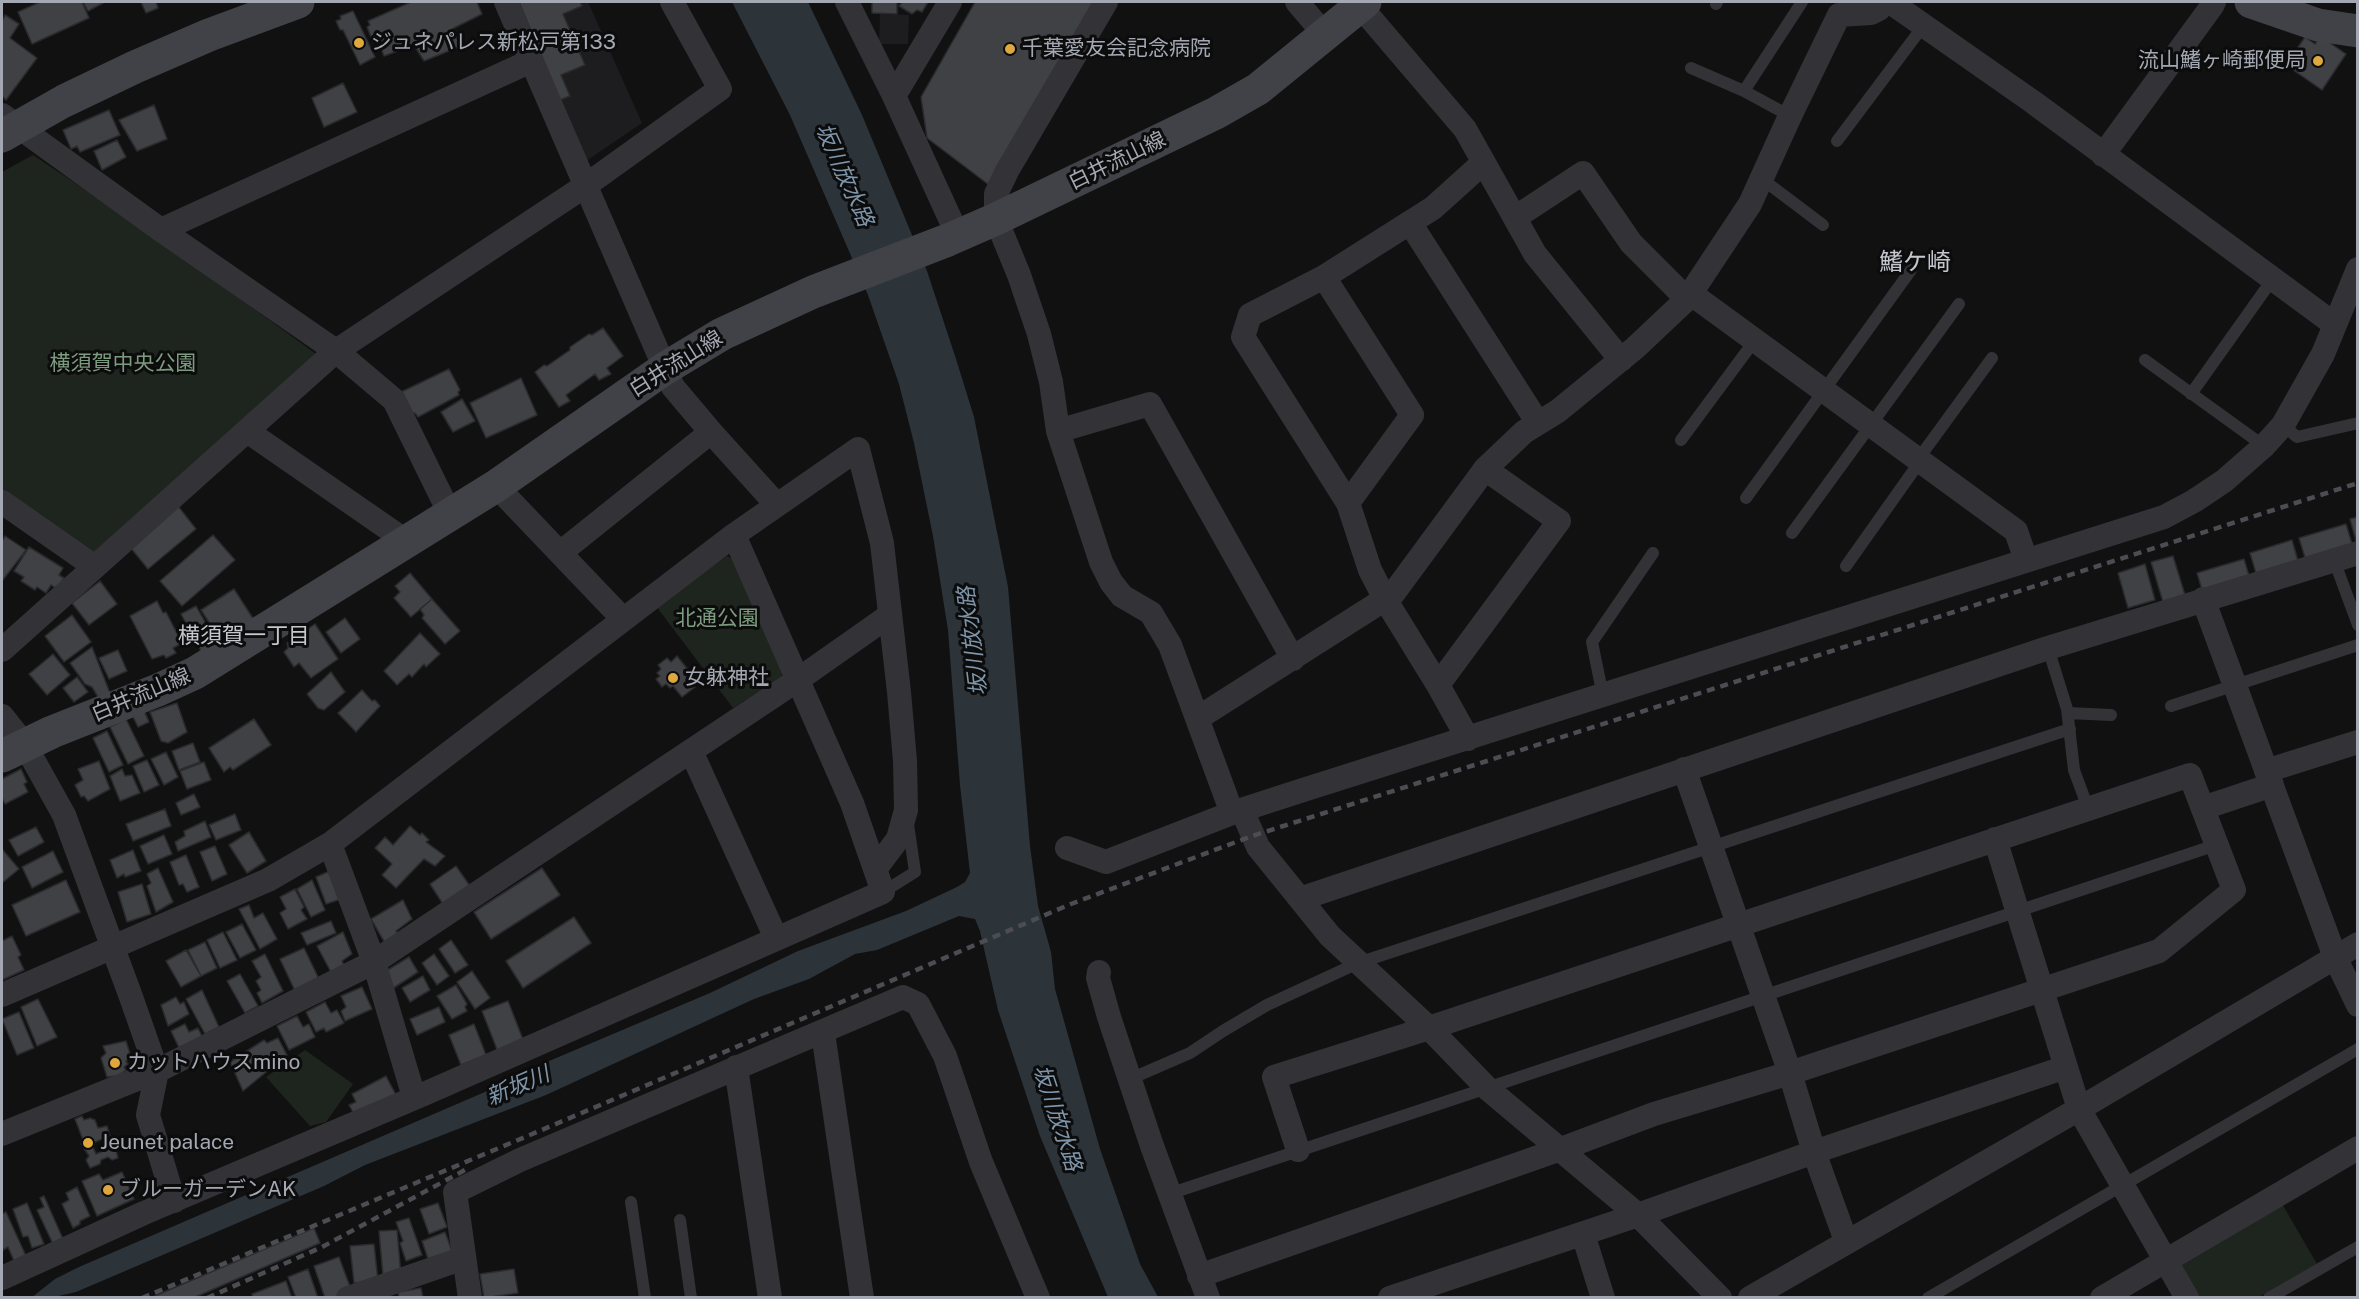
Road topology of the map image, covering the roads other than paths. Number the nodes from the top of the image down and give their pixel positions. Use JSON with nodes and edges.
{"nodes":[{"id":1,"x":298,"y":2,"type":"edge"},
{"id":2,"x":506,"y":2,"type":"edge"},
{"id":3,"x":672,"y":2,"type":"edge"},
{"id":4,"x":847,"y":2,"type":"edge"},
{"id":5,"x":950,"y":2,"type":"edge"},
{"id":6,"x":1106,"y":2,"type":"edge"},
{"id":7,"x":1297,"y":2,"type":"edge"},
{"id":8,"x":1802,"y":2,"type":"edge"},
{"id":9,"x":1883,"y":2,"type":"edge"},
{"id":10,"x":1890,"y":2,"type":"edge"},
{"id":11,"x":2214,"y":2,"type":"edge"},
{"id":12,"x":2253,"y":2,"type":"edge"},
{"id":13,"x":1363,"y":4,"type":"edge"},
{"id":14,"x":1924,"y":25,"type":"junction"},
{"id":15,"x":2358,"y":31,"type":"edge"},
{"id":16,"x":1326,"y":36,"type":"junction"},
{"id":17,"x":531,"y":61,"type":"junction"},
{"id":18,"x":1690,"y":68,"type":"dead end"},
{"id":19,"x":1744,"y":92,"type":"junction"},
{"id":20,"x":894,"y":96,"type":"junction"},
{"id":21,"x":1790,"y":116,"type":"junction"},
{"id":22,"x":7,"y":126,"type":"edge"},
{"id":23,"x":1837,"y":141,"type":"dead end"},
{"id":24,"x":2103,"y":154,"type":"junction"},
{"id":25,"x":1483,"y":163,"type":"junction"},
{"id":26,"x":1762,"y":179,"type":"junction"},
{"id":27,"x":585,"y":186,"type":"junction"},
{"id":28,"x":1516,"y":217,"type":"junction"},
{"id":29,"x":996,"y":219,"type":"junction"},
{"id":30,"x":1410,"y":223,"type":"junction"},
{"id":31,"x":1823,"y":225,"type":"dead end"},
{"id":32,"x":161,"y":230,"type":"junction"},
{"id":33,"x":953,"y":238,"type":"junction"},
{"id":34,"x":2358,"y":269,"type":"edge"},
{"id":35,"x":1911,"y":270,"type":"dead end"},
{"id":36,"x":1324,"y":277,"type":"junction"},
{"id":37,"x":2272,"y":280,"type":"junction"},
{"id":38,"x":1689,"y":296,"type":"junction"},
{"id":39,"x":1959,"y":304,"type":"dead end"},
{"id":40,"x":2334,"y":324,"type":"junction"},
{"id":41,"x":1755,"y":340,"type":"junction"},
{"id":42,"x":336,"y":351,"type":"junction"},
{"id":43,"x":1992,"y":358,"type":"dead end"},
{"id":44,"x":1621,"y":360,"type":"junction"},
{"id":45,"x":2145,"y":360,"type":"dead end"},
{"id":46,"x":664,"y":369,"type":"junction"},
{"id":47,"x":1825,"y":389,"type":"junction"},
{"id":48,"x":2191,"y":394,"type":"junction"},
{"id":49,"x":1539,"y":423,"type":"junction"},
{"id":50,"x":1871,"y":423,"type":"junction"},
{"id":51,"x":2358,"y":423,"type":"edge"},
{"id":52,"x":2283,"y":425,"type":"junction"},
{"id":53,"x":247,"y":431,"type":"junction"},
{"id":54,"x":1058,"y":431,"type":"junction"},
{"id":55,"x":711,"y":432,"type":"junction"},
{"id":56,"x":1681,"y":440,"type":"dead end"},
{"id":57,"x":2264,"y":446,"type":"junction"},
{"id":58,"x":1920,"y":459,"type":"junction"},
{"id":59,"x":1485,"y":469,"type":"junction"},
{"id":60,"x":496,"y":486,"type":"junction"},
{"id":61,"x":1746,"y":498,"type":"dead end"},
{"id":62,"x":2,"y":502,"type":"edge"},
{"id":63,"x":1348,"y":503,"type":"junction"},
{"id":64,"x":777,"y":504,"type":"junction"},
{"id":65,"x":450,"y":514,"type":"junction"},
{"id":66,"x":1792,"y":533,"type":"dead end"},
{"id":67,"x":734,"y":535,"type":"junction"},
{"id":68,"x":406,"y":541,"type":"junction"},
{"id":69,"x":560,"y":553,"type":"junction"},
{"id":70,"x":1653,"y":553,"type":"dead end"},
{"id":71,"x":2358,"y":553,"type":"edge"},
{"id":72,"x":2026,"y":560,"type":"junction"},
{"id":73,"x":2334,"y":560,"type":"junction"},
{"id":74,"x":1846,"y":566,"type":"dead end"},
{"id":75,"x":95,"y":567,"type":"junction"},
{"id":76,"x":1385,"y":599,"type":"junction"},
{"id":77,"x":2203,"y":599,"type":"junction"},
{"id":78,"x":890,"y":615,"type":"junction"},
{"id":79,"x":623,"y":619,"type":"junction"},
{"id":80,"x":2358,"y":625,"type":"edge"},
{"id":81,"x":2358,"y":645,"type":"edge"},
{"id":82,"x":2048,"y":648,"type":"junction"},
{"id":83,"x":2,"y":650,"type":"edge"},
{"id":84,"x":1293,"y":659,"type":"junction"},
{"id":85,"x":799,"y":679,"type":"junction"},
{"id":86,"x":1438,"y":685,"type":"junction"},
{"id":87,"x":2234,"y":685,"type":"junction"},
{"id":88,"x":1603,"y":696,"type":"junction"},
{"id":89,"x":2171,"y":706,"type":"dead end"},
{"id":90,"x":2068,"y":713,"type":"junction"},
{"id":91,"x":2111,"y":715,"type":"dead end"},
{"id":92,"x":2,"y":716,"type":"edge"},
{"id":93,"x":1198,"y":717,"type":"junction"},
{"id":94,"x":2070,"y":729,"type":"junction"},
{"id":95,"x":1468,"y":739,"type":"junction"},
{"id":96,"x":2358,"y":742,"type":"edge"},
{"id":97,"x":13,"y":750,"type":"edge"},
{"id":98,"x":691,"y":751,"type":"junction"},
{"id":99,"x":1684,"y":769,"type":"junction"},
{"id":100,"x":2269,"y":778,"type":"junction"},
{"id":101,"x":2088,"y":808,"type":"junction"},
{"id":102,"x":2203,"y":808,"type":"junction"},
{"id":103,"x":906,"y":810,"type":"junction"},
{"id":104,"x":1237,"y":812,"type":"junction"},
{"id":105,"x":1995,"y":839,"type":"junction"},
{"id":106,"x":330,"y":844,"type":"junction"},
{"id":107,"x":2216,"y":845,"type":"junction"},
{"id":108,"x":1067,"y":848,"type":"dead end"},
{"id":109,"x":1712,"y":848,"type":"junction"},
{"id":110,"x":876,"y":868,"type":"junction"},
{"id":111,"x":883,"y":892,"type":"junction"},
{"id":112,"x":1300,"y":899,"type":"junction"},
{"id":113,"x":2018,"y":912,"type":"junction"},
{"id":114,"x":1739,"y":925,"type":"junction"},
{"id":115,"x":776,"y":938,"type":"junction"},
{"id":116,"x":2358,"y":944,"type":"edge"},
{"id":117,"x":112,"y":946,"type":"junction"},
{"id":118,"x":2335,"y":957,"type":"junction"},
{"id":119,"x":374,"y":962,"type":"junction"},
{"id":120,"x":1358,"y":963,"type":"junction"},
{"id":121,"x":1099,"y":972,"type":"dead end"},
{"id":122,"x":2043,"y":990,"type":"junction"},
{"id":123,"x":2,"y":995,"type":"edge"},
{"id":124,"x":1764,"y":996,"type":"junction"},
{"id":125,"x":2358,"y":1005,"type":"edge"},
{"id":126,"x":1429,"y":1028,"type":"junction"},
{"id":127,"x":823,"y":1033,"type":"junction"},
{"id":128,"x":2358,"y":1050,"type":"edge"},
{"id":129,"x":736,"y":1067,"type":"junction"},
{"id":130,"x":2066,"y":1067,"type":"junction"},
{"id":131,"x":157,"y":1071,"type":"junction"},
{"id":132,"x":1790,"y":1073,"type":"junction"},
{"id":133,"x":1130,"y":1079,"type":"junction"},
{"id":134,"x":1488,"y":1089,"type":"junction"},
{"id":135,"x":414,"y":1097,"type":"junction"},
{"id":136,"x":2079,"y":1109,"type":"junction"},
{"id":137,"x":2,"y":1134,"type":"edge"},
{"id":138,"x":2358,"y":1148,"type":"edge"},
{"id":139,"x":1561,"y":1149,"type":"junction"},
{"id":140,"x":1298,"y":1150,"type":"junction"},
{"id":141,"x":1814,"y":1152,"type":"junction"},
{"id":142,"x":2122,"y":1185,"type":"junction"},
{"id":143,"x":1169,"y":1194,"type":"junction"},
{"id":144,"x":174,"y":1201,"type":"junction"},
{"id":145,"x":631,"y":1202,"type":"dead end"},
{"id":146,"x":1638,"y":1215,"type":"junction"},
{"id":147,"x":680,"y":1220,"type":"dead end"},
{"id":148,"x":1583,"y":1234,"type":"junction"},
{"id":149,"x":1846,"y":1241,"type":"junction"},
{"id":150,"x":2358,"y":1247,"type":"edge"},
{"id":151,"x":464,"y":1258,"type":"junction"},
{"id":152,"x":2165,"y":1261,"type":"junction"},
{"id":153,"x":2,"y":1278,"type":"edge"},
{"id":154,"x":1203,"y":1287,"type":"edge"},
{"id":155,"x":348,"y":1298,"type":"edge"},
{"id":156,"x":470,"y":1298,"type":"edge"},
{"id":157,"x":645,"y":1298,"type":"edge"},
{"id":158,"x":691,"y":1298,"type":"edge"},
{"id":159,"x":770,"y":1298,"type":"edge"},
{"id":160,"x":862,"y":1298,"type":"edge"},
{"id":161,"x":1038,"y":1298,"type":"edge"},
{"id":162,"x":1390,"y":1298,"type":"edge"},
{"id":163,"x":1603,"y":1298,"type":"edge"},
{"id":164,"x":1720,"y":1298,"type":"edge"},
{"id":165,"x":1750,"y":1298,"type":"edge"},
{"id":166,"x":1928,"y":1298,"type":"edge"},
{"id":167,"x":2102,"y":1298,"type":"edge"},
{"id":168,"x":2187,"y":1298,"type":"edge"},
{"id":169,"x":2269,"y":1298,"type":"edge"}],
"edges":[{"from":1,"to":22,"type":"main road"},
{"from":2,"to":17,"type":"street"},
{"from":3,"to":27,"type":"street"},
{"from":4,"to":20,"type":"street"},
{"from":5,"to":20,"type":"street"},
{"from":6,"to":29,"type":"street"},
{"from":7,"to":16,"type":"street"},
{"from":8,"to":19,"type":"lane"},
{"from":9,"to":21,"type":"street"},
{"from":10,"to":14,"type":"street"},
{"from":11,"to":24,"type":"street"},
{"from":12,"to":15,"type":"main road"},
{"from":13,"to":16,"type":"main road","name":"白井流山線"},
{"from":13,"to":25,"type":"street"},
{"from":14,"to":23,"type":"lane"},
{"from":14,"to":24,"type":"street"},
{"from":16,"to":29,"type":"main road","name":"白井流山線"},
{"from":17,"to":27,"type":"street"},
{"from":17,"to":32,"type":"street"},
{"from":18,"to":19,"type":"lane"},
{"from":19,"to":21,"type":"lane"},
{"from":20,"to":33,"type":"street"},
{"from":21,"to":26,"type":"street"},
{"from":22,"to":32,"type":"street"},
{"from":24,"to":37,"type":"street"},
{"from":25,"to":28,"type":"street"},
{"from":25,"to":30,"type":"street"},
{"from":26,"to":31,"type":"lane"},
{"from":26,"to":38,"type":"street"},
{"from":27,"to":42,"type":"street"},
{"from":27,"to":46,"type":"street"},
{"from":28,"to":38,"type":"street"},
{"from":28,"to":44,"type":"street"},
{"from":29,"to":33,"type":"main road","name":"白井流山線"},
{"from":29,"to":54,"type":"street"},
{"from":30,"to":36,"type":"street"},
{"from":30,"to":49,"type":"street"},
{"from":32,"to":42,"type":"street"},
{"from":33,"to":46,"type":"main road","name":"白井流山線"},
{"from":34,"to":40,"type":"street"},
{"from":35,"to":47,"type":"lane"},
{"from":36,"to":63,"type":"street"},
{"from":36,"to":63,"type":"street"},
{"from":37,"to":40,"type":"street"},
{"from":37,"to":48,"type":"lane"},
{"from":38,"to":41,"type":"street"},
{"from":38,"to":44,"type":"street"},
{"from":39,"to":50,"type":"lane"},
{"from":40,"to":52,"type":"street"},
{"from":41,"to":47,"type":"street"},
{"from":41,"to":56,"type":"lane"},
{"from":42,"to":53,"type":"street"},
{"from":42,"to":65,"type":"street"},
{"from":43,"to":58,"type":"lane"},
{"from":44,"to":49,"type":"street"},
{"from":45,"to":48,"type":"lane"},
{"from":46,"to":55,"type":"street"},
{"from":46,"to":60,"type":"main road","name":"白井流山線"},
{"from":47,"to":50,"type":"street"},
{"from":47,"to":61,"type":"lane"},
{"from":48,"to":57,"type":"lane"},
{"from":49,"to":59,"type":"street"},
{"from":50,"to":58,"type":"street"},
{"from":50,"to":66,"type":"lane"},
{"from":51,"to":52,"type":"lane"},
{"from":52,"to":57,"type":"street"},
{"from":53,"to":68,"type":"street"},
{"from":53,"to":75,"type":"street"},
{"from":54,"to":84,"type":"street"},
{"from":54,"to":93,"type":"street"},
{"from":55,"to":64,"type":"street"},
{"from":55,"to":69,"type":"street"},
{"from":57,"to":72,"type":"street"},
{"from":58,"to":72,"type":"street"},
{"from":58,"to":74,"type":"lane"},
{"from":59,"to":76,"type":"street"},
{"from":59,"to":86,"type":"street"},
{"from":60,"to":65,"type":"main road","name":"白井流山線"},
{"from":60,"to":69,"type":"street"},
{"from":62,"to":75,"type":"street"},
{"from":63,"to":76,"type":"street"},
{"from":64,"to":67,"type":"street"},
{"from":64,"to":78,"type":"street"},
{"from":65,"to":68,"type":"main road","name":"白井流山線"},
{"from":67,"to":79,"type":"street"},
{"from":67,"to":85,"type":"street"},
{"from":68,"to":97,"type":"main road","name":"白井流山線"},
{"from":69,"to":79,"type":"street"},
{"from":70,"to":88,"type":"lane"},
{"from":71,"to":73,"type":"street"},
{"from":72,"to":88,"type":"street"},
{"from":73,"to":77,"type":"street"},
{"from":73,"to":80,"type":"lane"},
{"from":75,"to":83,"type":"street"},
{"from":76,"to":84,"type":"street"},
{"from":76,"to":86,"type":"street"},
{"from":77,"to":82,"type":"street"},
{"from":77,"to":87,"type":"street"},
{"from":78,"to":85,"type":"street"},
{"from":78,"to":103,"type":"street"},
{"from":79,"to":106,"type":"street"},
{"from":81,"to":87,"type":"lane"},
{"from":82,"to":90,"type":"lane"},
{"from":82,"to":99,"type":"street"},
{"from":84,"to":93,"type":"street"},
{"from":85,"to":98,"type":"street"},
{"from":85,"to":110,"type":"street"},
{"from":86,"to":95,"type":"street"},
{"from":87,"to":89,"type":"lane"},
{"from":87,"to":100,"type":"street"},
{"from":88,"to":95,"type":"street"},
{"from":90,"to":91,"type":"lane"},
{"from":90,"to":94,"type":"lane"},
{"from":92,"to":97,"type":"street"},
{"from":93,"to":104,"type":"street"},
{"from":94,"to":101,"type":"lane"},
{"from":94,"to":109,"type":"lane"},
{"from":95,"to":104,"type":"street"},
{"from":96,"to":100,"type":"street"},
{"from":97,"to":117,"type":"street"},
{"from":98,"to":115,"type":"street"},
{"from":98,"to":119,"type":"street"},
{"from":99,"to":109,"type":"street"},
{"from":99,"to":112,"type":"street"},
{"from":100,"to":102,"type":"street"},
{"from":100,"to":118,"type":"street"},
{"from":101,"to":102,"type":"street"},
{"from":101,"to":105,"type":"street"},
{"from":102,"to":107,"type":"street"},
{"from":103,"to":110,"type":"street"},
{"from":103,"to":111,"type":"lane"},
{"from":104,"to":108,"type":"street"},
{"from":104,"to":112,"type":"street"},
{"from":105,"to":113,"type":"street"},
{"from":105,"to":114,"type":"street"},
{"from":106,"to":117,"type":"street"},
{"from":106,"to":119,"type":"street"},
{"from":107,"to":113,"type":"lane"},
{"from":107,"to":122,"type":"street"},
{"from":109,"to":114,"type":"street"},
{"from":109,"to":120,"type":"lane"},
{"from":110,"to":111,"type":"street"},
{"from":111,"to":115,"type":"street"},
{"from":112,"to":120,"type":"street"},
{"from":113,"to":122,"type":"street"},
{"from":113,"to":124,"type":"lane"},
{"from":114,"to":124,"type":"street"},
{"from":114,"to":126,"type":"street"},
{"from":115,"to":135,"type":"street"},
{"from":116,"to":118,"type":"street"},
{"from":117,"to":123,"type":"street"},
{"from":117,"to":131,"type":"street"},
{"from":118,"to":125,"type":"street"},
{"from":118,"to":136,"type":"street"},
{"from":119,"to":131,"type":"street"},
{"from":119,"to":135,"type":"street"},
{"from":120,"to":126,"type":"street"},
{"from":120,"to":133,"type":"lane"},
{"from":121,"to":133,"type":"street"},
{"from":122,"to":130,"type":"street"},
{"from":122,"to":132,"type":"street"},
{"from":124,"to":132,"type":"street"},
{"from":124,"to":134,"type":"lane"},
{"from":126,"to":134,"type":"street"},
{"from":126,"to":140,"type":"street"},
{"from":127,"to":129,"type":"street"},
{"from":127,"to":160,"type":"street"},
{"from":127,"to":161,"type":"street"},
{"from":128,"to":142,"type":"lane"},
{"from":129,"to":151,"type":"street"},
{"from":129,"to":159,"type":"street"},
{"from":130,"to":136,"type":"street"},
{"from":130,"to":141,"type":"street"},
{"from":131,"to":137,"type":"street"},
{"from":131,"to":144,"type":"street"},
{"from":132,"to":139,"type":"street"},
{"from":132,"to":141,"type":"street"},
{"from":133,"to":143,"type":"street"},
{"from":134,"to":139,"type":"street"},
{"from":134,"to":140,"type":"lane"},
{"from":135,"to":144,"type":"street"},
{"from":136,"to":142,"type":"street"},
{"from":136,"to":149,"type":"street"},
{"from":138,"to":152,"type":"street"},
{"from":139,"to":146,"type":"street"},
{"from":139,"to":154,"type":"street"},
{"from":140,"to":143,"type":"lane"},
{"from":141,"to":146,"type":"street"},
{"from":141,"to":149,"type":"street"},
{"from":142,"to":152,"type":"street"},
{"from":142,"to":166,"type":"lane"},
{"from":143,"to":154,"type":"street"},
{"from":144,"to":153,"type":"street"},
{"from":145,"to":157,"type":"lane"},
{"from":146,"to":148,"type":"street"},
{"from":146,"to":164,"type":"street"},
{"from":147,"to":158,"type":"lane"},
{"from":148,"to":162,"type":"street"},
{"from":148,"to":163,"type":"street"},
{"from":149,"to":165,"type":"street"},
{"from":150,"to":169,"type":"lane"},
{"from":151,"to":155,"type":"street"},
{"from":151,"to":156,"type":"street"},
{"from":152,"to":167,"type":"street"},
{"from":152,"to":168,"type":"street"}]}
